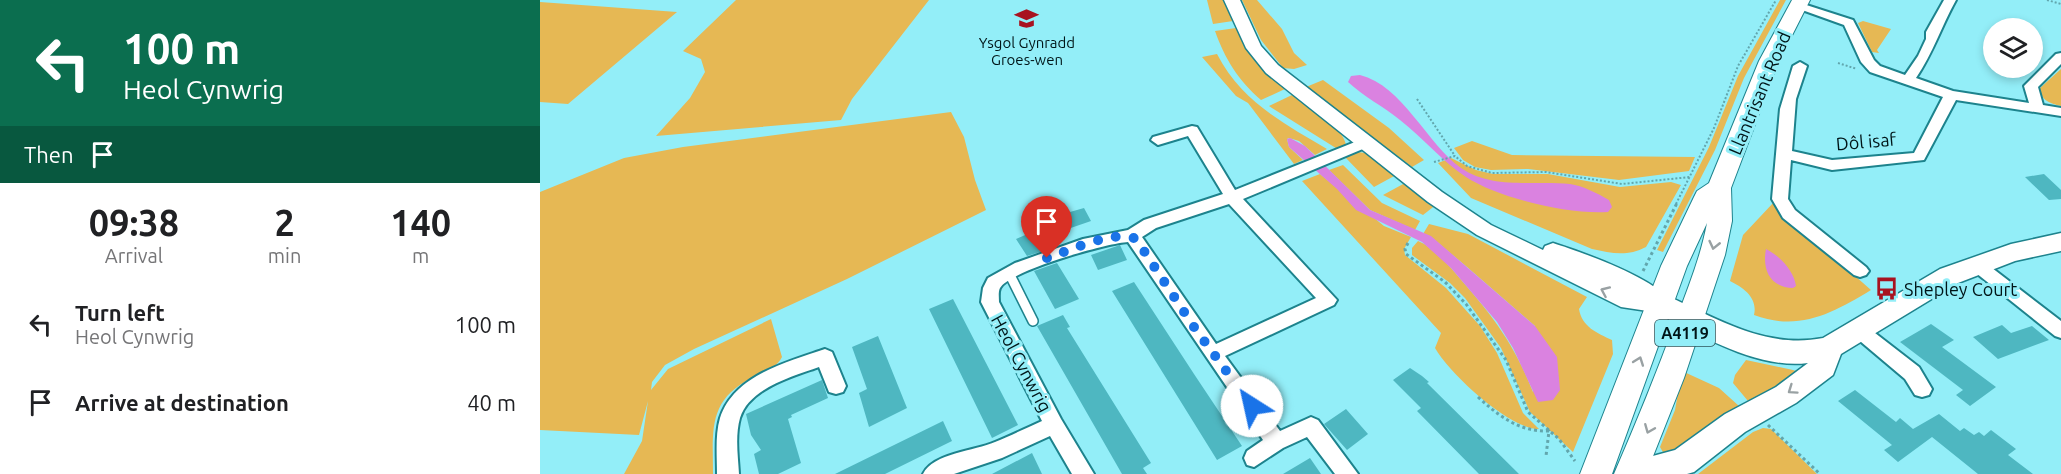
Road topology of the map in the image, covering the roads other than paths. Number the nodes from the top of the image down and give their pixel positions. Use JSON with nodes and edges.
{"nodes":[{"id":1,"x":1232,"y":0,"type":"edge"},
{"id":2,"x":1950,"y":0,"type":"edge"},
{"id":3,"x":1829,"y":2,"type":"dead end"},
{"id":4,"x":1799,"y":3,"type":"edge"},
{"id":5,"x":1849,"y":23,"type":"junction"},
{"id":6,"x":2061,"y":57,"type":"edge"},
{"id":7,"x":1800,"y":66,"type":"dead end"},
{"id":8,"x":1908,"y":80,"type":"junction"},
{"id":9,"x":1951,"y":95,"type":"junction"},
{"id":10,"x":2037,"y":107,"type":"junction"},
{"id":11,"x":2061,"y":112,"type":"edge"},
{"id":12,"x":1158,"y":140,"type":"dead end"},
{"id":13,"x":1365,"y":143,"type":"junction"},
{"id":14,"x":1784,"y":154,"type":"junction"},
{"id":15,"x":1719,"y":188,"type":"junction"},
{"id":16,"x":1232,"y":197,"type":"junction"},
{"id":17,"x":1131,"y":237,"type":"junction"},
{"id":18,"x":2061,"y":242,"type":"edge"},
{"id":19,"x":1977,"y":265,"type":"junction"},
{"id":20,"x":1860,"y":271,"type":"dead end"},
{"id":21,"x":1009,"y":273,"type":"junction"},
{"id":22,"x":1661,"y":304,"type":"junction"},
{"id":23,"x":1690,"y":318,"type":"junction"},
{"id":24,"x":1033,"y":321,"type":"dead end"},
{"id":25,"x":1860,"y":331,"type":"junction"},
{"id":26,"x":2061,"y":332,"type":"edge"},
{"id":27,"x":1829,"y":348,"type":"junction"},
{"id":28,"x":1215,"y":352,"type":"junction"},
{"id":29,"x":836,"y":386,"type":"dead end"},
{"id":30,"x":1922,"y":389,"type":"dead end"},
{"id":31,"x":1054,"y":425,"type":"junction"},
{"id":32,"x":1276,"y":442,"type":"junction"},
{"id":33,"x":1254,"y":458,"type":"dead end"},
{"id":34,"x":1586,"y":468,"type":"edge"},
{"id":35,"x":728,"y":474,"type":"edge"},
{"id":36,"x":934,"y":474,"type":"edge"},
{"id":37,"x":1083,"y":474,"type":"edge"},
{"id":38,"x":1347,"y":474,"type":"edge"},
{"id":39,"x":1632,"y":474,"type":"edge"}],
"edges":[{"from":1,"to":13,"type":"street"},
{"from":2,"to":8,"type":"street"},
{"from":3,"to":5,"type":"street"},
{"from":4,"to":5,"type":"street"},
{"from":4,"to":15,"type":"main road","name":"Llantrisant Road","number":"A4119"},
{"from":5,"to":8,"type":"street"},
{"from":6,"to":10,"type":"street"},
{"from":7,"to":14,"type":"street"},
{"from":8,"to":9,"type":"street"},
{"from":9,"to":10,"type":"street"},
{"from":9,"to":14,"type":"street","name":"Dôl isaf"},
{"from":10,"to":11,"type":"street"},
{"from":12,"to":16,"type":"street"},
{"from":13,"to":16,"type":"street"},
{"from":13,"to":22,"type":"street"},
{"from":14,"to":20,"type":"street"},
{"from":15,"to":22,"type":"main road","name":"Llantrisant Road","number":"A4119"},
{"from":15,"to":23,"type":"main road","name":"Llantrisant Road","number":"A4119","one_way":true},
{"from":16,"to":17,"type":"street"},
{"from":16,"to":28,"type":"street"},
{"from":17,"to":21,"type":"street","name":"Heol Cynwrig"},
{"from":17,"to":28,"type":"street"},
{"from":18,"to":19,"type":"main road"},
{"from":19,"to":25,"type":"main road"},
{"from":19,"to":26,"type":"street"},
{"from":21,"to":24,"type":"lane"},
{"from":21,"to":31,"type":"street","name":"Heol Cynwrig"},
{"from":22,"to":23,"type":"main road"},
{"from":34,"to":22,"type":"main road","name":"Llantrisant Road","number":"A4119","one_way":true},
{"from":23,"to":27,"type":"main road"},
{"from":23,"to":39,"type":"main road","name":"Llantrisant Road","number":"A4119","one_way":true},
{"from":25,"to":27,"type":"main road"},
{"from":25,"to":30,"type":"street"},
{"from":27,"to":39,"type":"main road","one_way":true},
{"from":28,"to":32,"type":"street"},
{"from":29,"to":35,"type":"street"},
{"from":31,"to":36,"type":"street"},
{"from":31,"to":37,"type":"street","name":"Heol Cynwrig"},
{"from":32,"to":33,"type":"street"},
{"from":32,"to":38,"type":"street"}]}
